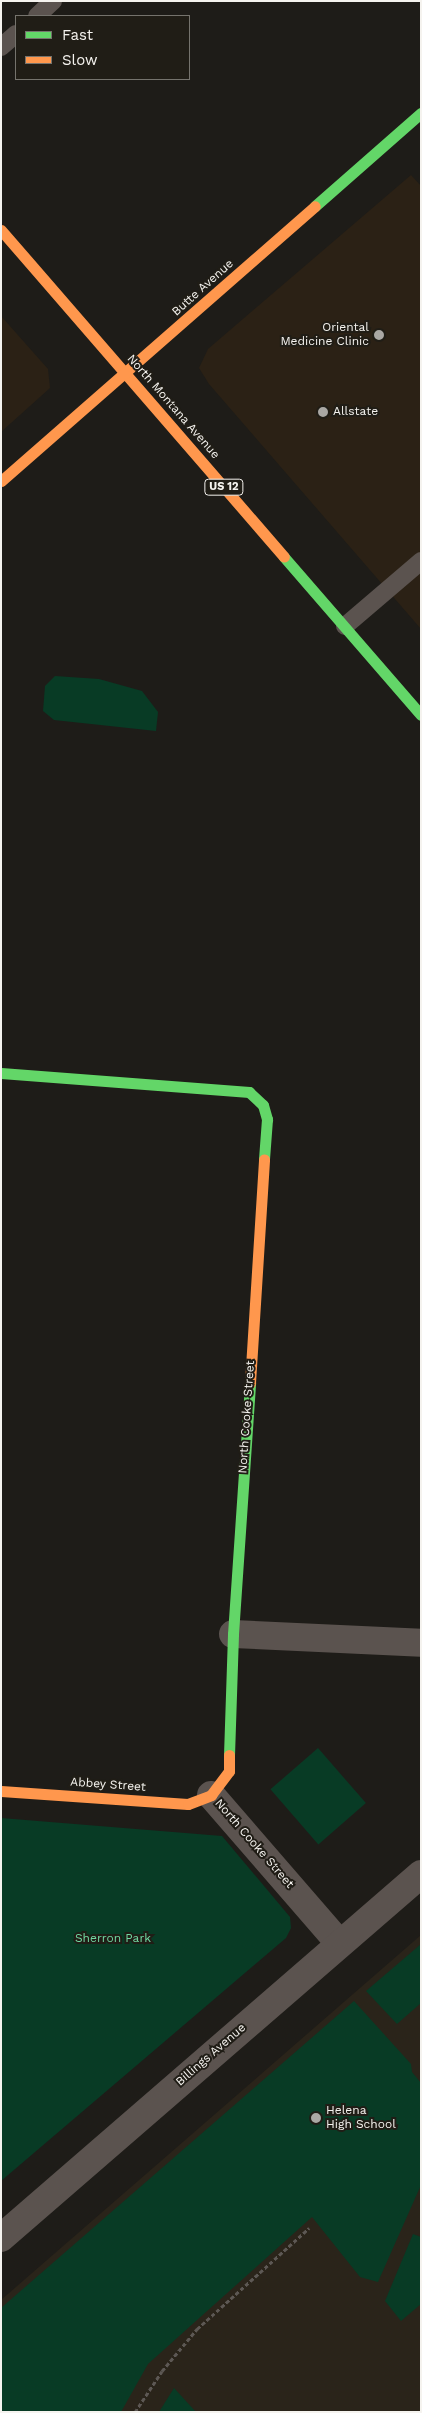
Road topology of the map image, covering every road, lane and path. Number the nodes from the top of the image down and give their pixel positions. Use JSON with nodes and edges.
{"nodes":[{"id":1,"x":54,"y":1,"type":"edge"},
{"id":2,"x":37,"y":15,"type":"edge"},
{"id":3,"x":15,"y":35,"type":"edge"},
{"id":4,"x":1,"y":48,"type":"edge"},
{"id":5,"x":421,"y":113,"type":"edge"},
{"id":6,"x":1,"y":230,"type":"edge"},
{"id":7,"x":126,"y":374,"type":"junction"},
{"id":8,"x":1,"y":481,"type":"edge"},
{"id":9,"x":421,"y":561,"type":"edge"},
{"id":10,"x":345,"y":626,"type":"junction"},
{"id":11,"x":421,"y":715,"type":"edge"},
{"id":12,"x":1,"y":1073,"type":"edge"},
{"id":13,"x":233,"y":1634,"type":"junction"},
{"id":14,"x":421,"y":1642,"type":"edge"},
{"id":15,"x":1,"y":1791,"type":"edge"},
{"id":16,"x":211,"y":1795,"type":"junction"},
{"id":17,"x":421,"y":1874,"type":"edge"},
{"id":18,"x":340,"y":1943,"type":"junction"},
{"id":19,"x":309,"y":2228,"type":"dead end"},
{"id":20,"x":1,"y":2238,"type":"edge"},
{"id":21,"x":135,"y":2412,"type":"edge"}],
"edges":[{"from":1,"to":2,"type":"lane"},
{"from":3,"to":4,"type":"lane"},
{"from":5,"to":7,"type":"main road","name":"Butte Avenue"},
{"from":6,"to":7,"type":"main road","name":"North Montana Avenue","number":"US 12"},
{"from":7,"to":8,"type":"main road","name":"Butte Avenue"},
{"from":7,"to":10,"type":"main road","name":"North Montana Avenue","number":"US 12"},
{"from":9,"to":10,"type":"lane"},
{"from":10,"to":11,"type":"main road","name":"North Montana Avenue","number":"US 12"},
{"from":12,"to":13,"type":"main road","name":"North Cooke Street"},
{"from":13,"to":14,"type":"street"},
{"from":13,"to":16,"type":"main road","name":"North Cooke Street"},
{"from":15,"to":16,"type":"main road","name":"Abbey Street"},
{"from":16,"to":18,"type":"street","name":"North Cooke Street"},
{"from":17,"to":18,"type":"street","name":"Billings Avenue"},
{"from":18,"to":20,"type":"street","name":"Billings Avenue"},
{"from":19,"to":21,"type":"path"}]}
